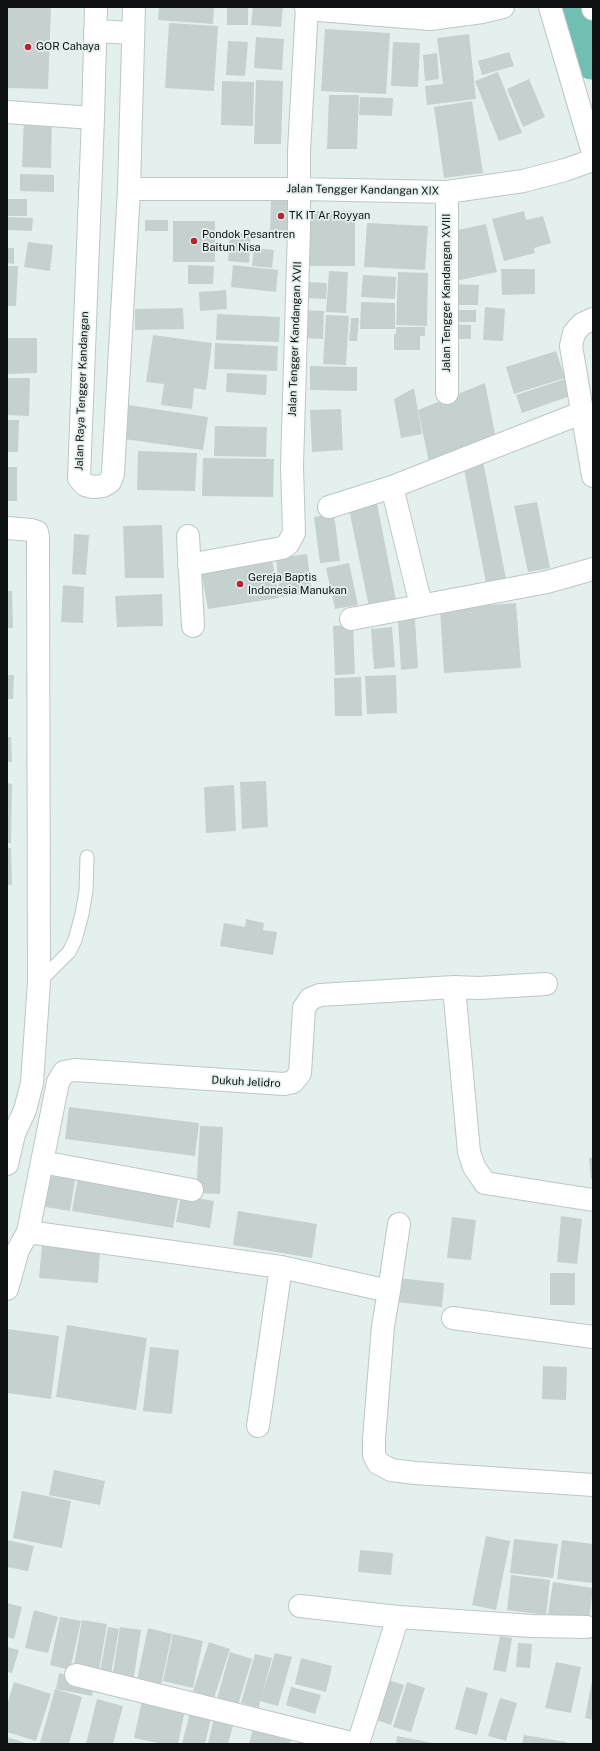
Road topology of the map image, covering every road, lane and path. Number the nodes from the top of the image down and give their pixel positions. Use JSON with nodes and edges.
{"nodes":[{"id":1,"x":96,"y":7,"type":"edge"},
{"id":2,"x":134,"y":7,"type":"edge"},
{"id":3,"x":504,"y":7,"type":"edge"},
{"id":4,"x":550,"y":7,"type":"edge"},
{"id":5,"x":306,"y":8,"type":"edge"},
{"id":6,"x":381,"y":11,"type":"edge"},
{"id":7,"x":95,"y":32,"type":"junction"},
{"id":8,"x":133,"y":33,"type":"junction"},
{"id":9,"x":7,"y":112,"type":"edge"},
{"id":10,"x":93,"y":118,"type":"junction"},
{"id":11,"x":593,"y":153,"type":"edge"},
{"id":12,"x":593,"y":160,"type":"edge"},
{"id":13,"x":129,"y":189,"type":"junction"},
{"id":14,"x":298,"y":189,"type":"junction"},
{"id":15,"x":447,"y":192,"type":"junction"},
{"id":16,"x":593,"y":319,"type":"edge"},
{"id":17,"x":447,"y":393,"type":"dead end"},
{"id":18,"x":582,"y":413,"type":"junction"},
{"id":19,"x":593,"y":476,"type":"edge"},
{"id":20,"x":392,"y":487,"type":"junction"},
{"id":21,"x":329,"y":507,"type":"dead end"},
{"id":22,"x":7,"y":528,"type":"edge"},
{"id":23,"x":188,"y":536,"type":"dead end"},
{"id":24,"x":189,"y":565,"type":"junction"},
{"id":25,"x":593,"y":569,"type":"edge"},
{"id":26,"x":421,"y":605,"type":"junction"},
{"id":27,"x":351,"y":619,"type":"dead end"},
{"id":28,"x":193,"y":626,"type":"dead end"},
{"id":29,"x":87,"y":857,"type":"dead end"},
{"id":30,"x":39,"y":982,"type":"junction"},
{"id":31,"x":546,"y":984,"type":"dead end"},
{"id":32,"x":454,"y":987,"type":"junction"},
{"id":33,"x":11,"y":1133,"type":"edge"},
{"id":34,"x":42,"y":1162,"type":"junction"},
{"id":35,"x":7,"y":1164,"type":"edge"},
{"id":36,"x":192,"y":1190,"type":"dead end"},
{"id":37,"x":593,"y":1200,"type":"edge"},
{"id":38,"x":399,"y":1224,"type":"dead end"},
{"id":39,"x":28,"y":1232,"type":"junction"},
{"id":40,"x":281,"y":1267,"type":"junction"},
{"id":41,"x":7,"y":1289,"type":"edge"},
{"id":42,"x":389,"y":1291,"type":"junction"},
{"id":43,"x":453,"y":1318,"type":"dead end"},
{"id":44,"x":593,"y":1337,"type":"edge"},
{"id":45,"x":258,"y":1426,"type":"dead end"},
{"id":46,"x":593,"y":1485,"type":"edge"},
{"id":47,"x":300,"y":1606,"type":"dead end"},
{"id":48,"x":398,"y":1617,"type":"junction"},
{"id":49,"x":587,"y":1627,"type":"dead end"},
{"id":50,"x":76,"y":1675,"type":"dead end"},
{"id":51,"x":357,"y":1744,"type":"edge"}],
"edges":[{"from":1,"to":7,"type":"street","name":"Jalan Raya Tengger Kandangan"},
{"from":2,"to":8,"type":"street","name":"Jalan Raya Tengger Kandangan"},
{"from":3,"to":6,"type":"street"},
{"from":4,"to":11,"type":"street"},
{"from":5,"to":6,"type":"street"},
{"from":5,"to":14,"type":"street","name":"Jalan Tengger Kandangan XVII"},
{"from":7,"to":8,"type":"street"},
{"from":7,"to":10,"type":"street","name":"Jalan Raya Tengger Kandangan"},
{"from":8,"to":13,"type":"street","name":"Jalan Raya Tengger Kandangan"},
{"from":9,"to":10,"type":"street"},
{"from":10,"to":13,"type":"street","name":"Jalan Raya Tengger Kandangan"},
{"from":12,"to":15,"type":"street","name":"Jalan Tengger Kandangan XIX"},
{"from":13,"to":14,"type":"street","name":"Jalan Tengger Kandangan XIX"},
{"from":14,"to":15,"type":"street","name":"Jalan Tengger Kandangan XIX"},
{"from":14,"to":24,"type":"street","name":"Jalan Tengger Kandangan XVII"},
{"from":15,"to":17,"type":"street","name":"Jalan Tengger Kandangan XVIII"},
{"from":16,"to":18,"type":"street"},
{"from":18,"to":19,"type":"street"},
{"from":18,"to":20,"type":"street"},
{"from":20,"to":21,"type":"street"},
{"from":20,"to":26,"type":"street"},
{"from":22,"to":30,"type":"street"},
{"from":23,"to":24,"type":"street"},
{"from":24,"to":28,"type":"street"},
{"from":25,"to":26,"type":"street"},
{"from":26,"to":27,"type":"street"},
{"from":29,"to":30,"type":"lane"},
{"from":30,"to":33,"type":"street"},
{"from":31,"to":32,"type":"street","name":"Dukuh Jelidro"},
{"from":32,"to":34,"type":"street","name":"Dukuh Jelidro"},
{"from":32,"to":37,"type":"street"},
{"from":33,"to":35,"type":"street"},
{"from":34,"to":36,"type":"street"},
{"from":34,"to":39,"type":"street","name":"Dukuh Jelidro"},
{"from":38,"to":42,"type":"street"},
{"from":39,"to":40,"type":"street"},
{"from":39,"to":41,"type":"street","name":"Dukuh Jelidro"},
{"from":40,"to":42,"type":"street"},
{"from":40,"to":45,"type":"street"},
{"from":42,"to":46,"type":"street"},
{"from":43,"to":44,"type":"street"},
{"from":47,"to":48,"type":"street"},
{"from":48,"to":49,"type":"street"},
{"from":48,"to":51,"type":"street"},
{"from":50,"to":51,"type":"street"}]}
